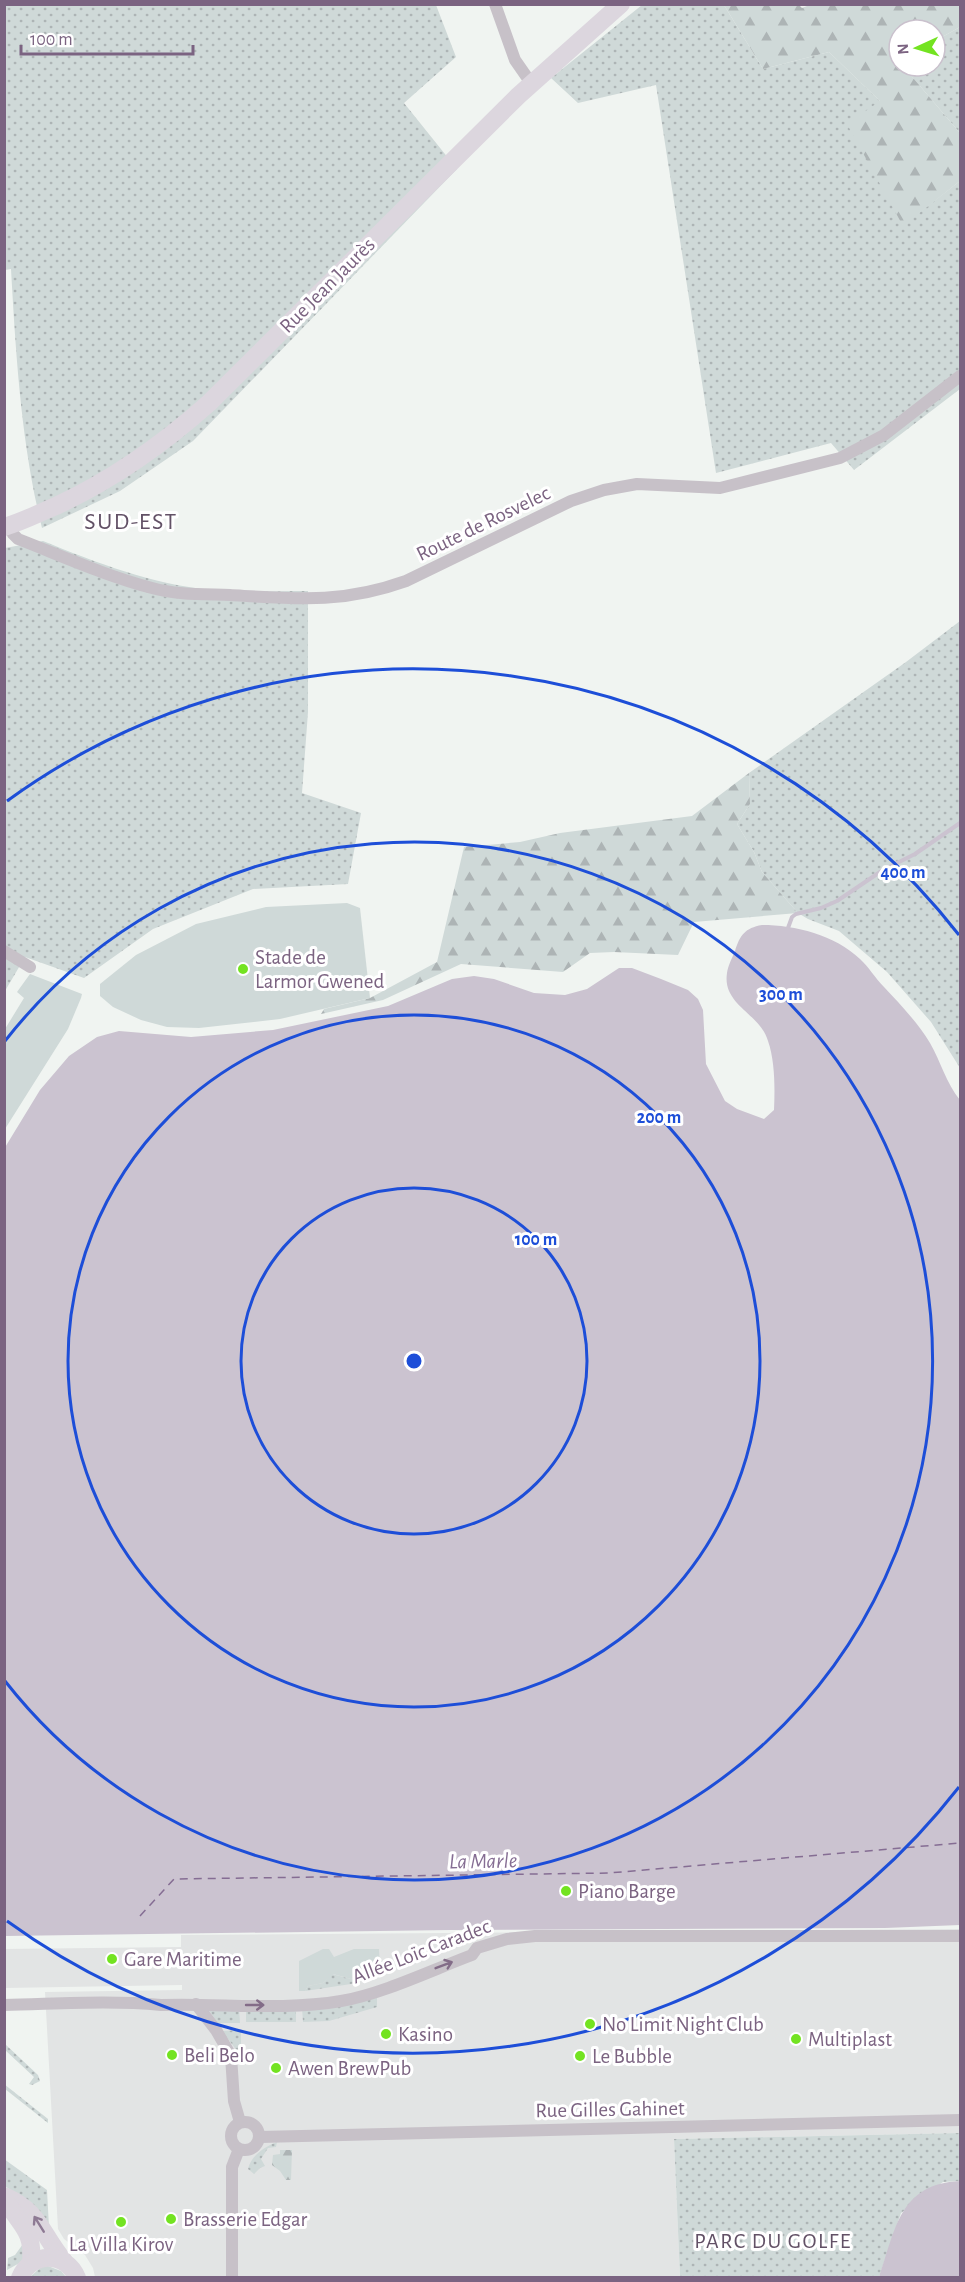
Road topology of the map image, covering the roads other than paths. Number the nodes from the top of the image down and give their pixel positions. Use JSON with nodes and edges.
{"nodes":[{"id":1,"x":495,"y":4,"type":"edge"},
{"id":2,"x":621,"y":4,"type":"edge"},
{"id":3,"x":531,"y":83,"type":"junction"},
{"id":4,"x":960,"y":376,"type":"edge"},
{"id":5,"x":7,"y":526,"type":"edge"},
{"id":6,"x":4,"y":951,"type":"edge"},
{"id":7,"x":30,"y":967,"type":"dead end"},
{"id":8,"x":960,"y":1936,"type":"edge"},
{"id":9,"x":196,"y":2004,"type":"junction"},
{"id":10,"x":4,"y":2005,"type":"edge"},
{"id":11,"x":960,"y":2120,"type":"edge"},
{"id":12,"x":240,"y":2122,"type":"junction"},
{"id":13,"x":260,"y":2137,"type":"junction"},
{"id":14,"x":239,"y":2149,"type":"junction"},
{"id":15,"x":4,"y":2197,"type":"edge"},
{"id":16,"x":64,"y":2261,"type":"junction"},
{"id":17,"x":26,"y":2269,"type":"edge"},
{"id":18,"x":4,"y":2274,"type":"edge"},
{"id":19,"x":77,"y":2277,"type":"edge"},
{"id":20,"x":232,"y":2277,"type":"edge"}],
"edges":[{"from":1,"to":3,"type":"street"},
{"from":2,"to":3,"type":"main road","name":"Rue Jean Jaurès"},
{"from":3,"to":5,"type":"main road","name":"Rue Jean Jaurès"},
{"from":4,"to":5,"type":"street","name":"Route de Rosvelec"},
{"from":6,"to":7,"type":"street"},
{"from":9,"to":8,"type":"street","name":"Allée Loïc Caradec","one_way":true},
{"from":9,"to":10,"type":"street","name":"Allée Loïc Caradec"},
{"from":9,"to":12,"type":"street"},
{"from":11,"to":13,"type":"street","name":"Rue Gilles Gahinet"},
{"from":12,"to":13,"type":"street"},
{"from":12,"to":14,"type":"street"},
{"from":13,"to":14,"type":"street"},
{"from":14,"to":20,"type":"street"},
{"from":16,"to":15,"type":"main road","one_way":true},
{"from":15,"to":17,"type":"main road"},
{"from":16,"to":17,"type":"main road"},
{"from":16,"to":19,"type":"main road"},
{"from":17,"to":18,"type":"main road"}]}
